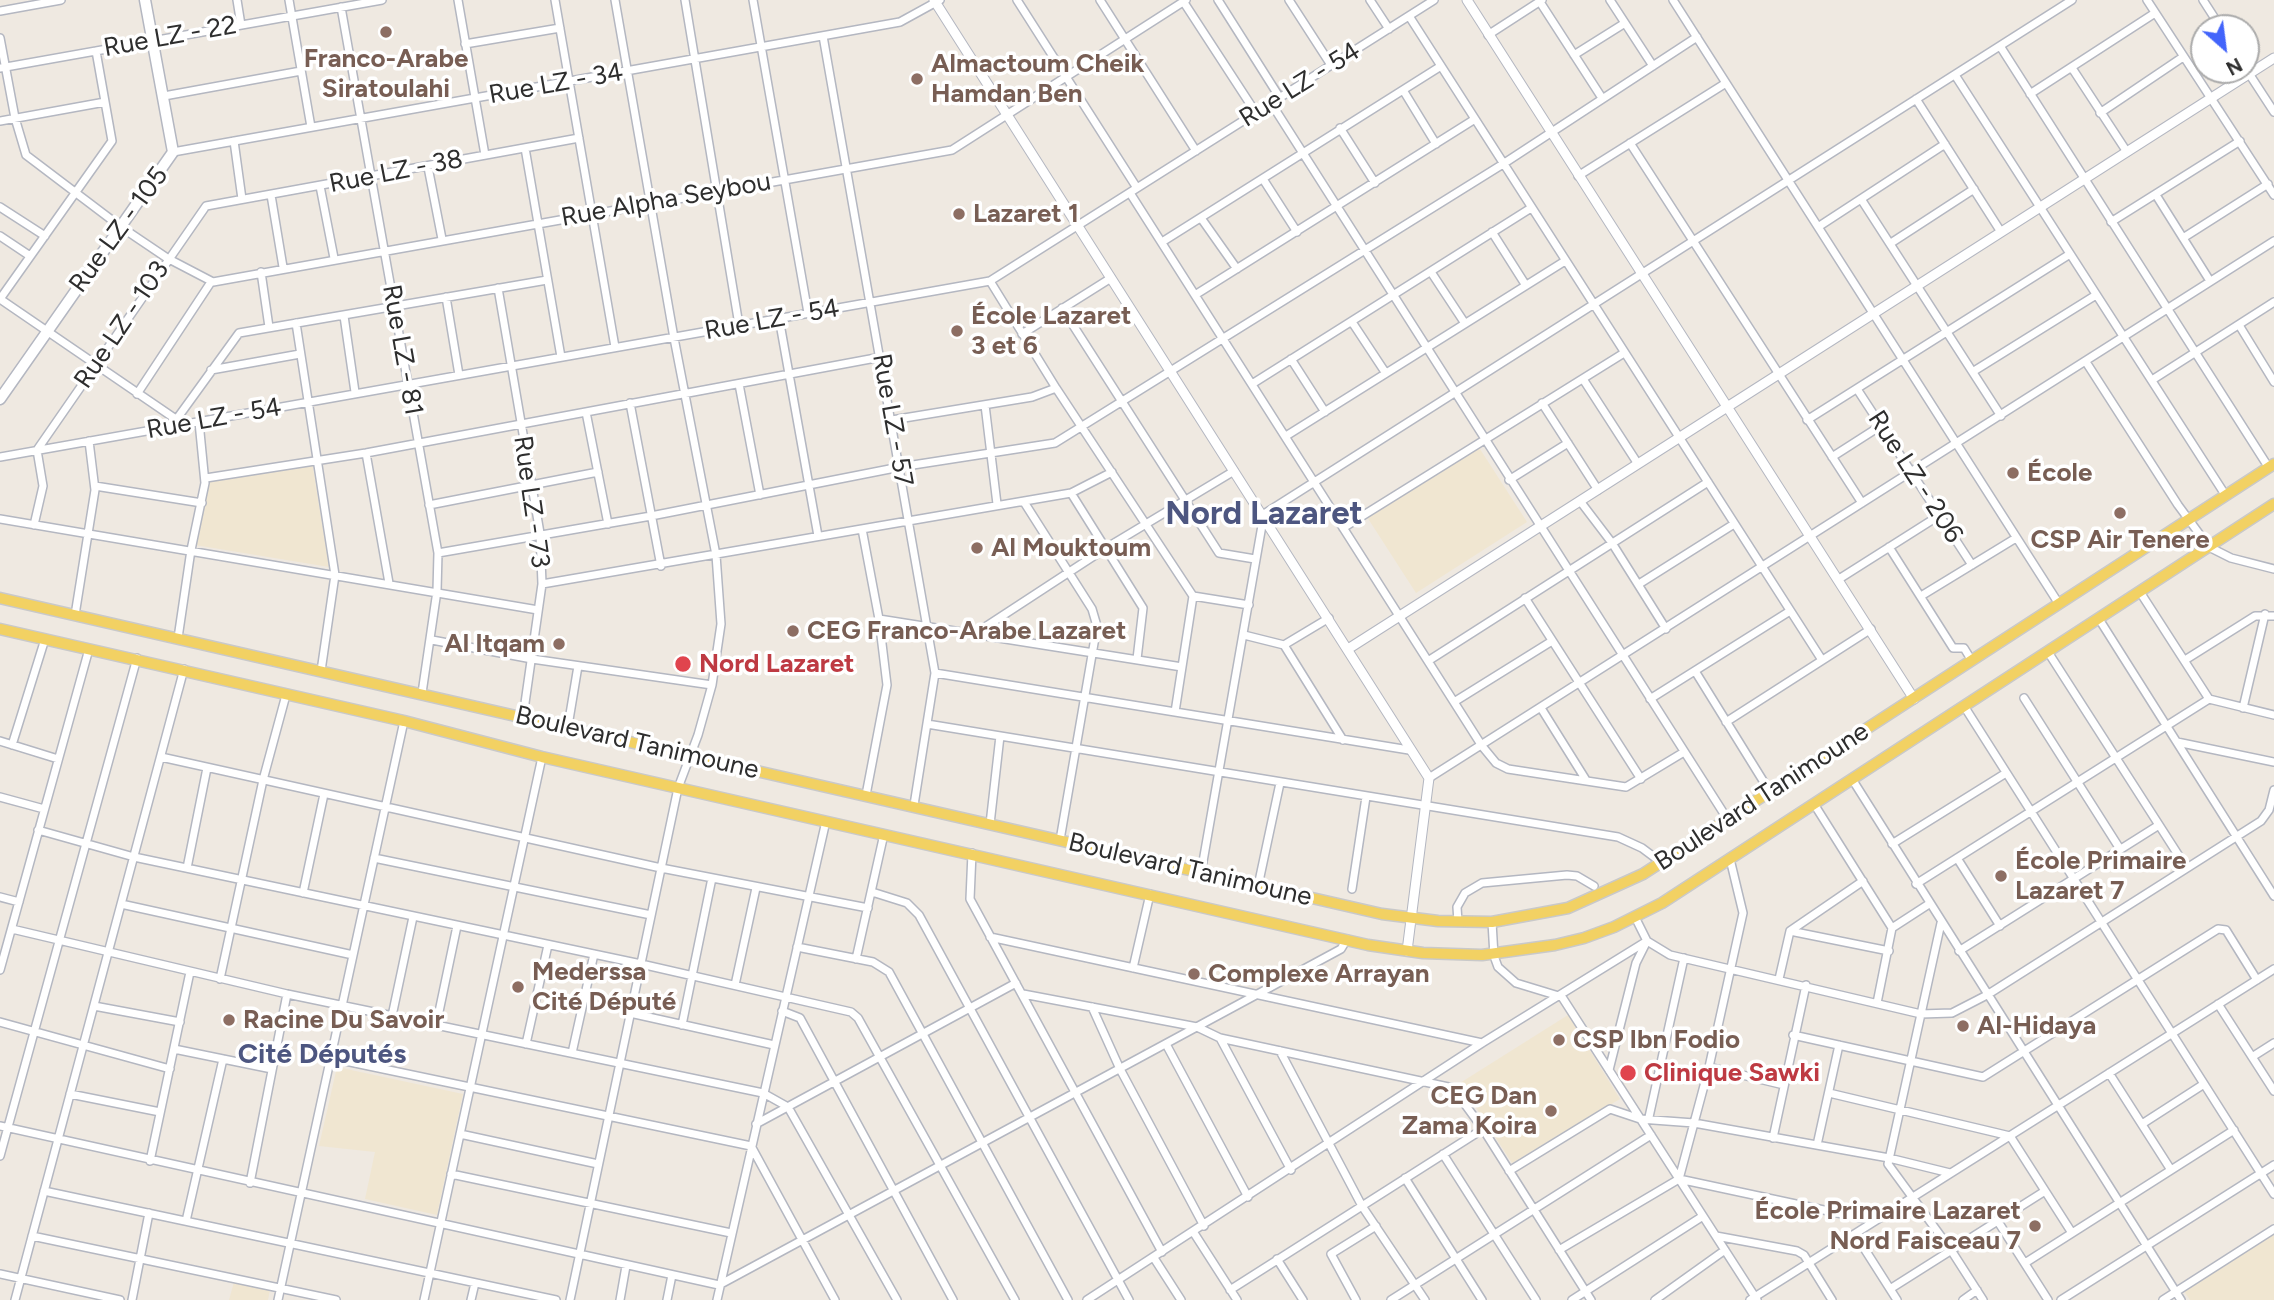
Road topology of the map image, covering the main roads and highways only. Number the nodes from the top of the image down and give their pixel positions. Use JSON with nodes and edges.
{"nodes":[{"id":1,"x":145,"y":0,"type":"edge"},
{"id":2,"x":0,"y":399,"type":"edge"},
{"id":3,"x":2271,"y":466,"type":"edge"},
{"id":4,"x":2274,"y":504,"type":"edge"},
{"id":5,"x":0,"y":598,"type":"edge"},
{"id":6,"x":1,"y":632,"type":"edge"}],
"edges":[{"from":1,"to":2,"type":"main road","name":"Rue LZ - 105"},
{"from":3,"to":5,"type":"main road","name":"Boulevard Tanimoune"},
{"from":4,"to":6,"type":"main road","name":"Boulevard Tanimoune"}]}
